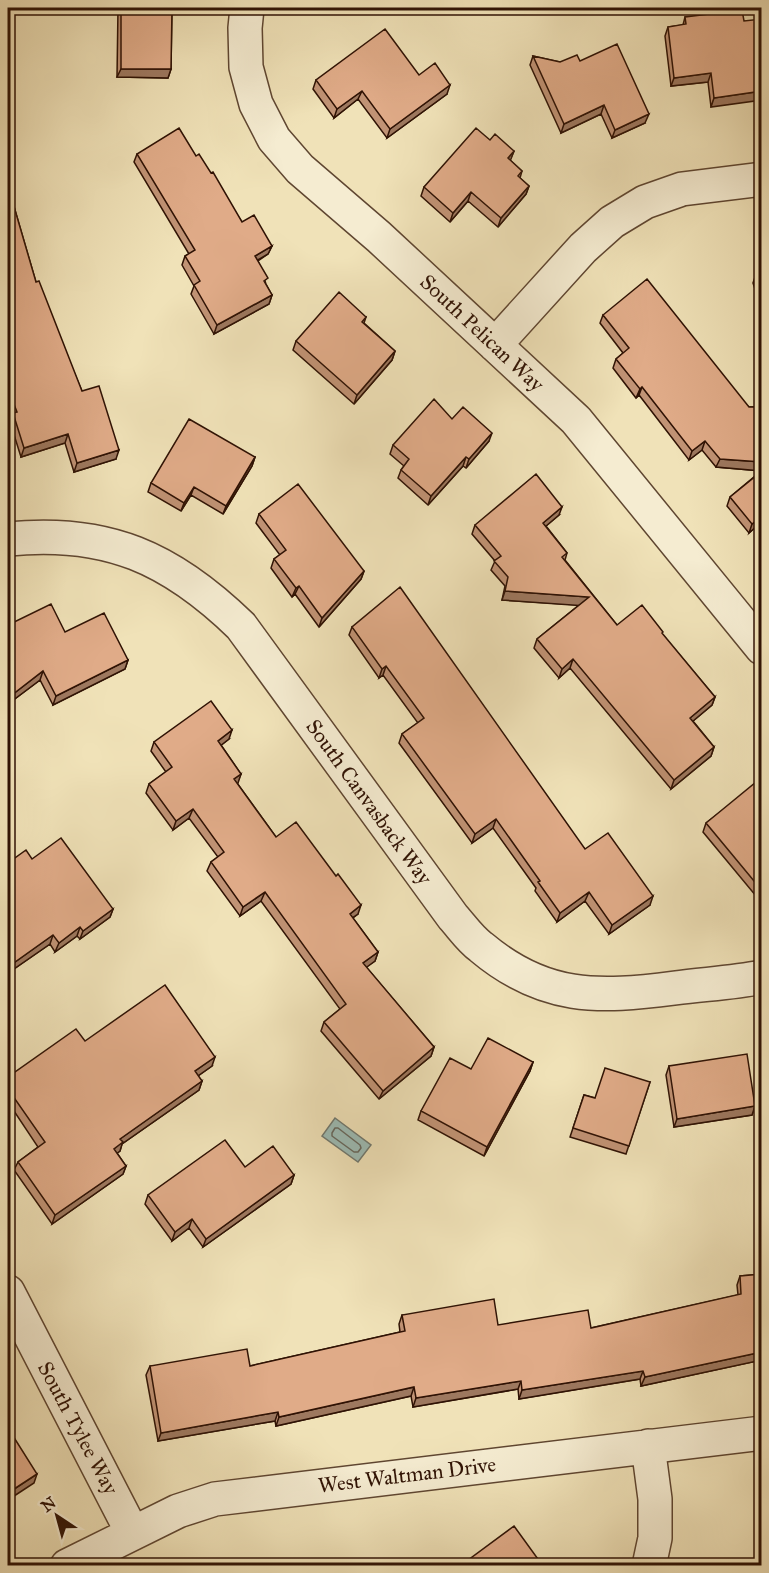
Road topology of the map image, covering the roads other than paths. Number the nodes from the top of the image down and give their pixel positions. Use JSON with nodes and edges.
{"nodes":[{"id":1,"x":247,"y":8,"type":"edge"},
{"id":2,"x":762,"y":179,"type":"edge"},
{"id":3,"x":495,"y":345,"type":"junction"},
{"id":4,"x":8,"y":540,"type":"edge"},
{"id":5,"x":762,"y":648,"type":"edge"},
{"id":6,"x":762,"y":977,"type":"edge"},
{"id":7,"x":8,"y":1292,"type":"edge"},
{"id":8,"x":762,"y":1433,"type":"edge"},
{"id":9,"x":648,"y":1446,"type":"junction"},
{"id":10,"x":132,"y":1532,"type":"junction"},
{"id":11,"x":67,"y":1566,"type":"edge"},
{"id":12,"x":649,"y":1566,"type":"edge"}],
"edges":[{"from":1,"to":3,"type":"street","name":"South Pelican Way"},
{"from":2,"to":3,"type":"street"},
{"from":3,"to":5,"type":"street","name":"South Pelican Way"},
{"from":4,"to":6,"type":"street","name":"South Canvasback Way"},
{"from":7,"to":10,"type":"street","name":"South Tylee Way"},
{"from":8,"to":9,"type":"street","name":"West Waltman Drive"},
{"from":9,"to":10,"type":"street","name":"West Waltman Drive"},
{"from":9,"to":12,"type":"street"},
{"from":10,"to":11,"type":"street","name":"West Waltman Drive"}]}
